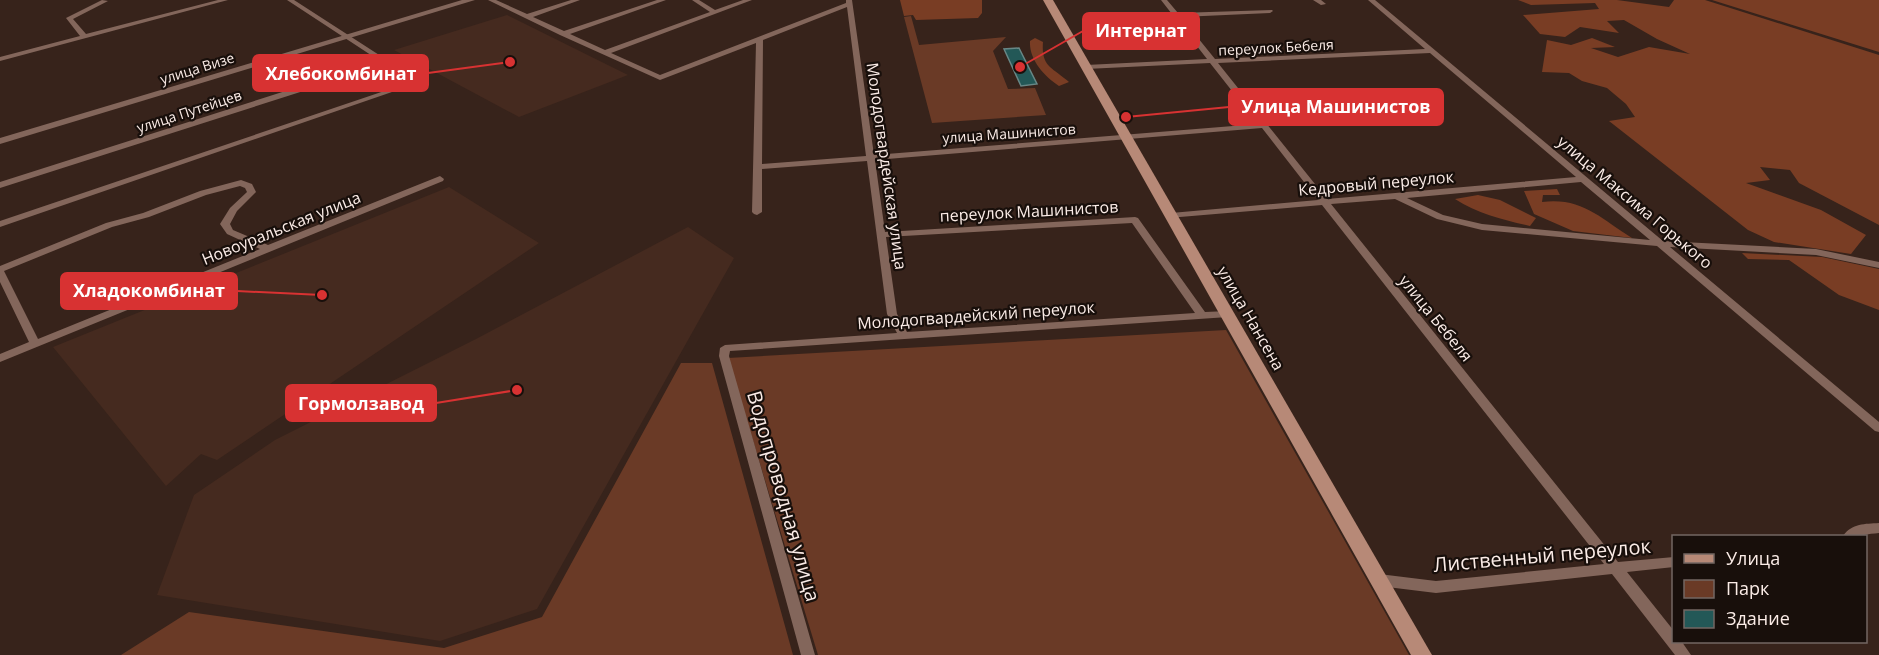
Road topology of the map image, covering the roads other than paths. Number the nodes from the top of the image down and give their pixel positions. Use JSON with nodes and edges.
{"nodes":[{"id":1,"x":225,"y":0,"type":"edge"},
{"id":2,"x":290,"y":0,"type":"edge"},
{"id":3,"x":471,"y":0,"type":"edge"},
{"id":4,"x":491,"y":0,"type":"edge"},
{"id":5,"x":577,"y":0,"type":"edge"},
{"id":6,"x":663,"y":0,"type":"edge"},
{"id":7,"x":695,"y":0,"type":"edge"},
{"id":8,"x":749,"y":0,"type":"edge"},
{"id":9,"x":1048,"y":0,"type":"edge"},
{"id":10,"x":1164,"y":0,"type":"edge"},
{"id":11,"x":1316,"y":0,"type":"edge"},
{"id":12,"x":1371,"y":0,"type":"edge"},
{"id":13,"x":105,"y":1,"type":"edge"},
{"id":14,"x":849,"y":2,"type":"edge"},
{"id":15,"x":1323,"y":4,"type":"dead end"},
{"id":16,"x":65,"y":8,"type":"dead end"},
{"id":17,"x":1270,"y":11,"type":"dead end"},
{"id":18,"x":714,"y":12,"type":"junction"},
{"id":19,"x":1176,"y":15,"type":"junction"},
{"id":20,"x":526,"y":17,"type":"junction"},
{"id":21,"x":69,"y":18,"type":"junction"},
{"id":22,"x":562,"y":34,"type":"junction"},
{"id":23,"x":85,"y":37,"type":"junction"},
{"id":24,"x":346,"y":37,"type":"junction"},
{"id":25,"x":760,"y":40,"type":"junction"},
{"id":26,"x":1431,"y":51,"type":"junction"},
{"id":27,"x":603,"y":53,"type":"junction"},
{"id":28,"x":0,"y":59,"type":"edge"},
{"id":29,"x":386,"y":62,"type":"junction"},
{"id":30,"x":1214,"y":63,"type":"junction"},
{"id":31,"x":1086,"y":67,"type":"junction"},
{"id":32,"x":1262,"y":126,"type":"junction"},
{"id":33,"x":1128,"y":138,"type":"junction"},
{"id":34,"x":0,"y":141,"type":"edge"},
{"id":35,"x":868,"y":157,"type":"junction"},
{"id":36,"x":758,"y":167,"type":"junction"},
{"id":37,"x":440,"y":179,"type":"dead end"},
{"id":38,"x":1584,"y":179,"type":"junction"},
{"id":39,"x":0,"y":185,"type":"edge"},
{"id":40,"x":1397,"y":196,"type":"junction"},
{"id":41,"x":1322,"y":203,"type":"junction"},
{"id":42,"x":757,"y":212,"type":"dead end"},
{"id":43,"x":1171,"y":216,"type":"junction"},
{"id":44,"x":0,"y":224,"type":"edge"},
{"id":45,"x":880,"y":234,"type":"junction"},
{"id":46,"x":1662,"y":244,"type":"junction"},
{"id":47,"x":268,"y":249,"type":"junction"},
{"id":48,"x":1879,"y":266,"type":"edge"},
{"id":49,"x":0,"y":270,"type":"edge"},
{"id":50,"x":1228,"y":314,"type":"junction"},
{"id":51,"x":1202,"y":315,"type":"junction"},
{"id":52,"x":903,"y":335,"type":"junction"},
{"id":53,"x":35,"y":344,"type":"junction"},
{"id":54,"x":725,"y":348,"type":"joint"},
{"id":55,"x":0,"y":358,"type":"edge"},
{"id":56,"x":1879,"y":428,"type":"edge"},
{"id":57,"x":1879,"y":528,"type":"edge"},
{"id":58,"x":1852,"y":535,"type":"edge"},
{"id":59,"x":1672,"y":562,"type":"edge"},
{"id":60,"x":1615,"y":568,"type":"junction"},
{"id":61,"x":1379,"y":580,"type":"junction"},
{"id":62,"x":1672,"y":640,"type":"edge"},
{"id":63,"x":1674,"y":643,"type":"edge"},
{"id":64,"x":808,"y":655,"type":"edge"},
{"id":65,"x":1422,"y":655,"type":"edge"},
{"id":66,"x":1684,"y":655,"type":"edge"}],
"edges":[{"from":1,"to":23,"type":"street"},
{"from":2,"to":24,"type":"street"},
{"from":3,"to":24,"type":"street","name":"улица Визе"},
{"from":4,"to":20,"type":"street"},
{"from":5,"to":20,"type":"street"},
{"from":6,"to":22,"type":"street"},
{"from":7,"to":18,"type":"street"},
{"from":8,"to":18,"type":"street"},
{"from":9,"to":31,"type":"main road","name":"улица Нансена"},
{"from":10,"to":19,"type":"street","name":"улица Бебеля"},
{"from":11,"to":15,"type":"street"},
{"from":12,"to":26,"type":"street","name":"улица Максима Горького"},
{"from":13,"to":21,"type":"street"},
{"from":14,"to":25,"type":"street"},
{"from":14,"to":35,"type":"street","name":"Молодогвардейская улица"},
{"from":16,"to":21,"type":"street"},
{"from":17,"to":19,"type":"street"},
{"from":18,"to":27,"type":"street"},
{"from":19,"to":30,"type":"street","name":"улица Бебеля"},
{"from":20,"to":22,"type":"street"},
{"from":21,"to":23,"type":"street"},
{"from":22,"to":27,"type":"street"},
{"from":23,"to":28,"type":"street"},
{"from":24,"to":29,"type":"street"},
{"from":24,"to":34,"type":"street","name":"улица Визе"},
{"from":25,"to":27,"type":"street"},
{"from":25,"to":36,"type":"street"},
{"from":26,"to":30,"type":"street","name":"переулок Бебеля"},
{"from":26,"to":38,"type":"street","name":"улица Максима Горького"},
{"from":29,"to":39,"type":"street","name":"улица Путейцев"},
{"from":29,"to":44,"type":"street"},
{"from":30,"to":31,"type":"street","name":"переулок Бебеля"},
{"from":30,"to":32,"type":"street","name":"улица Бебеля"},
{"from":31,"to":33,"type":"main road","name":"улица Нансена"},
{"from":32,"to":33,"type":"street","name":"улица Машинистов"},
{"from":32,"to":41,"type":"street","name":"улица Бебеля"},
{"from":33,"to":35,"type":"street","name":"улица Машинистов"},
{"from":33,"to":43,"type":"main road","name":"улица Нансена"},
{"from":35,"to":36,"type":"street","name":"улица Машинистов"},
{"from":35,"to":45,"type":"street","name":"Молодогвардейская улица"},
{"from":36,"to":42,"type":"street"},
{"from":37,"to":47,"type":"street","name":"Новоуральская улица"},
{"from":38,"to":40,"type":"street","name":"Кедровый переулок"},
{"from":38,"to":46,"type":"street","name":"улица Максима Горького"},
{"from":40,"to":41,"type":"street","name":"Кедровый переулок"},
{"from":40,"to":46,"type":"street"},
{"from":41,"to":43,"type":"street","name":"Кедровый переулок"},
{"from":41,"to":60,"type":"street","name":"улица Бебеля"},
{"from":43,"to":50,"type":"main road","name":"улица Нансена"},
{"from":45,"to":51,"type":"street","name":"переулок Машинистов"},
{"from":45,"to":52,"type":"street","name":"Молодогвардейская улица"},
{"from":46,"to":48,"type":"street"},
{"from":46,"to":56,"type":"street","name":"улица Максима Горького"},
{"from":47,"to":49,"type":"street"},
{"from":47,"to":53,"type":"street","name":"Новоуральская улица"},
{"from":49,"to":53,"type":"street"},
{"from":50,"to":51,"type":"street","name":"Молодогвардейский переулок"},
{"from":50,"to":61,"type":"main road","name":"улица Нансена"},
{"from":51,"to":52,"type":"street","name":"Молодогвардейский переулок"},
{"from":52,"to":54,"type":"street","name":"Молодогвардейский переулок"},
{"from":53,"to":55,"type":"street","name":"Новоуральская улица"},
{"from":54,"to":64,"type":"street","name":"Водопроводная улица"},
{"from":57,"to":58,"type":"street"},
{"from":59,"to":60,"type":"street","name":"Лиственный переулок"},
{"from":60,"to":61,"type":"street","name":"Лиственный переулок"},
{"from":60,"to":62,"type":"street","name":"улица Бебеля"},
{"from":61,"to":65,"type":"main road","name":"улица Нансена"},
{"from":63,"to":66,"type":"street","name":"улица Бебеля"}]}
